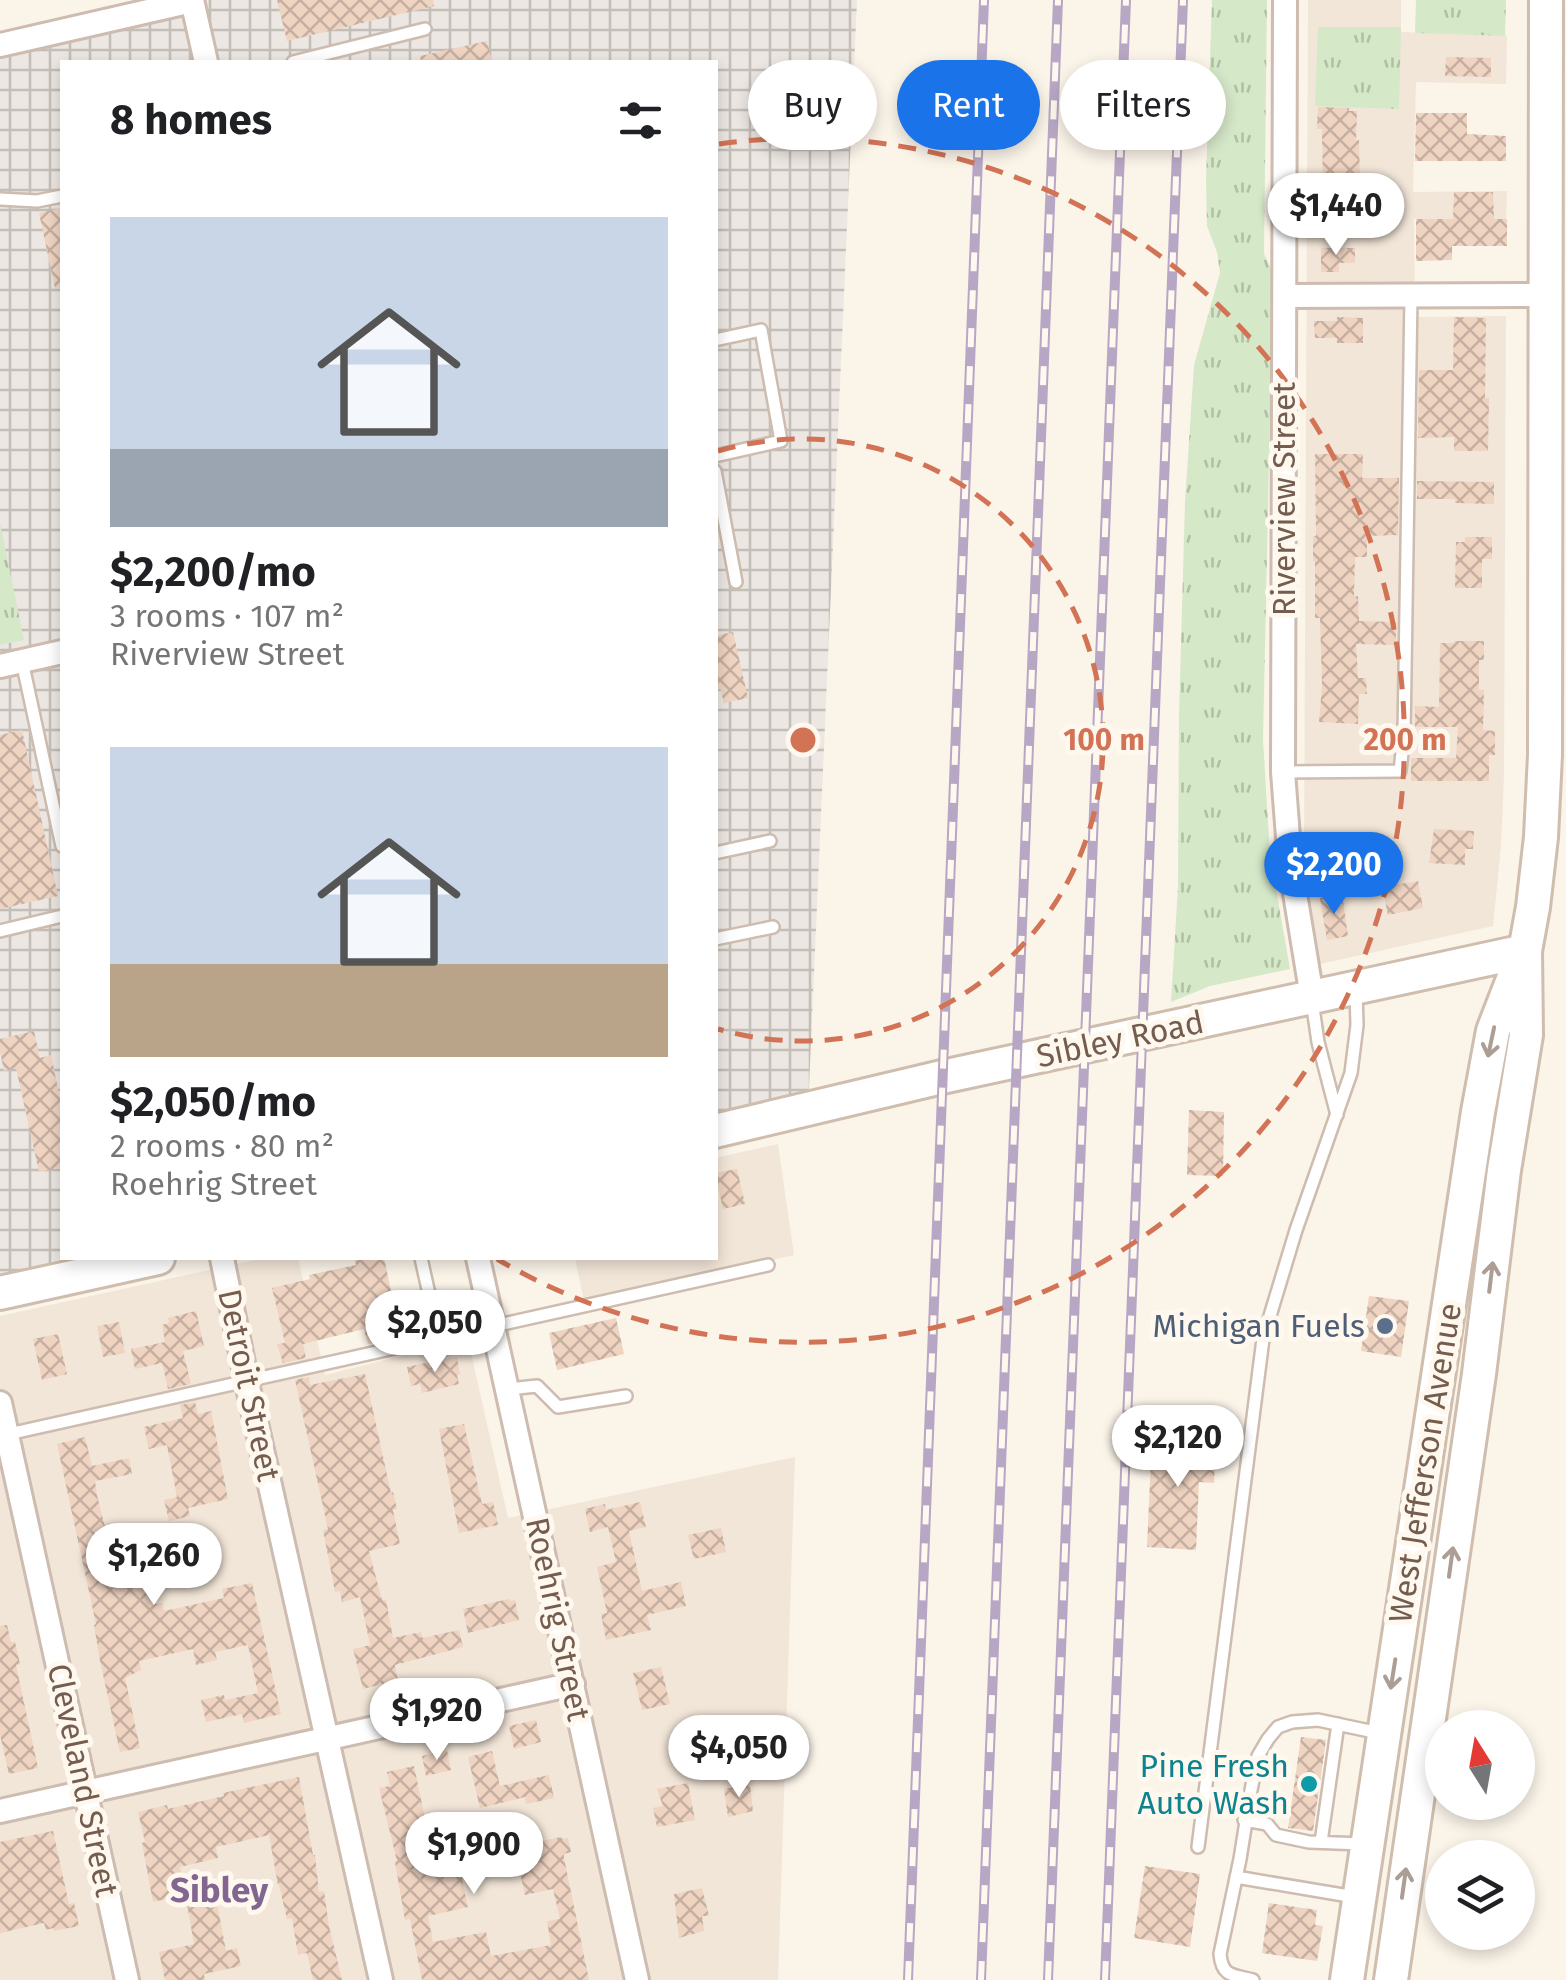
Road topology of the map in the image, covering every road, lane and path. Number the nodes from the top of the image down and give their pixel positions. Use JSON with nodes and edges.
{"nodes":[{"id":1,"x":1285,"y":0,"type":"edge"},
{"id":2,"x":1546,"y":0,"type":"edge"},
{"id":3,"x":192,"y":1,"type":"edge"},
{"id":4,"x":425,"y":30,"type":"dead end"},
{"id":5,"x":0,"y":45,"type":"edge"},
{"id":6,"x":206,"y":60,"type":"edge"},
{"id":7,"x":301,"y":60,"type":"edge"},
{"id":8,"x":60,"y":196,"type":"edge"},
{"id":9,"x":0,"y":199,"type":"edge"},
{"id":10,"x":1545,"y":295,"type":"junction"},
{"id":11,"x":1285,"y":296,"type":"junction"},
{"id":12,"x":1411,"y":296,"type":"junction"},
{"id":13,"x":718,"y":339,"type":"edge"},
{"id":14,"x":718,"y":455,"type":"edge"},
{"id":15,"x":718,"y":510,"type":"edge"},
{"id":16,"x":736,"y":582,"type":"dead end"},
{"id":17,"x":60,"y":652,"type":"edge"},
{"id":18,"x":11,"y":664,"type":"edge"},
{"id":19,"x":1283,"y":772,"type":"junction"},
{"id":20,"x":60,"y":839,"type":"edge"},
{"id":21,"x":770,"y":840,"type":"dead end"},
{"id":22,"x":718,"y":853,"type":"edge"},
{"id":23,"x":60,"y":916,"type":"edge"},
{"id":24,"x":773,"y":927,"type":"dead end"},
{"id":25,"x":0,"y":931,"type":"edge"},
{"id":26,"x":718,"y":938,"type":"edge"},
{"id":27,"x":1525,"y":951,"type":"junction"},
{"id":28,"x":1356,"y":988,"type":"junction"},
{"id":29,"x":1312,"y":997,"type":"junction"},
{"id":30,"x":1336,"y":1114,"type":"junction"},
{"id":31,"x":718,"y":1130,"type":"edge"},
{"id":32,"x":222,"y":1260,"type":"edge"},
{"id":33,"x":421,"y":1260,"type":"edge"},
{"id":34,"x":478,"y":1260,"type":"edge"},
{"id":35,"x":126,"y":1261,"type":"edge"},
{"id":36,"x":768,"y":1265,"type":"dead end"},
{"id":37,"x":0,"y":1293,"type":"edge"},
{"id":38,"x":494,"y":1327,"type":"junction"},
{"id":39,"x":439,"y":1340,"type":"junction"},
{"id":40,"x":1440,"y":1366,"type":"junction"},
{"id":41,"x":1479,"y":1374,"type":"junction"},
{"id":42,"x":247,"y":1382,"type":"junction"},
{"id":43,"x":508,"y":1389,"type":"junction"},
{"id":44,"x":626,"y":1396,"type":"dead end"},
{"id":45,"x":0,"y":1404,"type":"edge"},
{"id":46,"x":3,"y":1435,"type":"edge"},
{"id":47,"x":573,"y":1684,"type":"junction"},
{"id":48,"x":1338,"y":1724,"type":"junction"},
{"id":49,"x":328,"y":1738,"type":"junction"},
{"id":50,"x":1381,"y":1747,"type":"junction"},
{"id":51,"x":1421,"y":1766,"type":"junction"},
{"id":52,"x":86,"y":1792,"type":"junction"},
{"id":53,"x":0,"y":1811,"type":"edge"},
{"id":54,"x":1244,"y":1820,"type":"junction"},
{"id":55,"x":1321,"y":1842,"type":"junction"},
{"id":56,"x":1367,"y":1844,"type":"junction"},
{"id":57,"x":1198,"y":1847,"type":"dead end"},
{"id":58,"x":1236,"y":1877,"type":"junction"},
{"id":59,"x":1359,"y":1898,"type":"junction"},
{"id":60,"x":1228,"y":1977,"type":"edge"},
{"id":61,"x":128,"y":1980,"type":"edge"},
{"id":62,"x":381,"y":1980,"type":"edge"},
{"id":63,"x":637,"y":1980,"type":"edge"},
{"id":64,"x":1252,"y":1980,"type":"edge"},
{"id":65,"x":1347,"y":1980,"type":"edge"},
{"id":66,"x":1391,"y":1980,"type":"edge"}],
"edges":[{"from":1,"to":11,"type":"street","name":"Riverview Street"},
{"from":2,"to":10,"type":"main road","name":"West Jefferson Avenue"},
{"from":3,"to":5,"type":"street"},
{"from":3,"to":6,"type":"street"},
{"from":4,"to":7,"type":"lane"},
{"from":8,"to":9,"type":"lane"},
{"from":10,"to":12,"type":"street"},
{"from":10,"to":27,"type":"main road","name":"West Jefferson Avenue"},
{"from":11,"to":12,"type":"street"},
{"from":11,"to":19,"type":"street","name":"Riverview Street"},
{"from":12,"to":19,"type":"lane"},
{"from":13,"to":14,"type":"lane"},
{"from":15,"to":16,"type":"lane"},
{"from":17,"to":18,"type":"street"},
{"from":18,"to":20,"type":"lane"},
{"from":19,"to":29,"type":"street","name":"Riverview Street"},
{"from":21,"to":22,"type":"lane"},
{"from":23,"to":25,"type":"lane"},
{"from":24,"to":26,"type":"lane"},
{"from":27,"to":28,"type":"main road","name":"Sibley Road"},
{"from":27,"to":40,"type":"main road","name":"West Jefferson Avenue","one_way":true},
{"from":41,"to":27,"type":"main road","name":"West Jefferson Avenue","one_way":true},
{"from":28,"to":29,"type":"main road","name":"Sibley Road"},
{"from":28,"to":30,"type":"lane"},
{"from":29,"to":30,"type":"lane"},
{"from":29,"to":31,"type":"main road","name":"Sibley Road"},
{"from":30,"to":57,"type":"lane"},
{"from":32,"to":42,"type":"street","name":"Detroit Street"},
{"from":33,"to":39,"type":"lane"},
{"from":34,"to":38,"type":"street","name":"Roehrig Street"},
{"from":35,"to":37,"type":"main road"},
{"from":36,"to":38,"type":"lane"},
{"from":38,"to":39,"type":"lane"},
{"from":38,"to":43,"type":"street","name":"Roehrig Street"},
{"from":39,"to":42,"type":"lane"},
{"from":40,"to":41,"type":"main road"},
{"from":40,"to":50,"type":"main road","name":"West Jefferson Avenue","one_way":true},
{"from":51,"to":41,"type":"main road","name":"West Jefferson Avenue","one_way":true},
{"from":42,"to":46,"type":"lane"},
{"from":42,"to":49,"type":"street","name":"Detroit Street"},
{"from":43,"to":44,"type":"lane"},
{"from":43,"to":47,"type":"street","name":"Roehrig Street"},
{"from":45,"to":46,"type":"street","name":"Cleveland Street"},
{"from":46,"to":52,"type":"street","name":"Cleveland Street"},
{"from":47,"to":49,"type":"street"},
{"from":47,"to":63,"type":"street","name":"Roehrig Street"},
{"from":48,"to":50,"type":"lane"},
{"from":48,"to":54,"type":"lane"},
{"from":48,"to":55,"type":"lane"},
{"from":49,"to":52,"type":"street"},
{"from":49,"to":62,"type":"street","name":"Detroit Street"},
{"from":50,"to":51,"type":"main road"},
{"from":50,"to":56,"type":"main road","name":"West Jefferson Avenue"},
{"from":66,"to":51,"type":"main road","name":"West Jefferson Avenue","one_way":true},
{"from":52,"to":53,"type":"street"},
{"from":52,"to":61,"type":"street","name":"Cleveland Street"},
{"from":54,"to":55,"type":"lane"},
{"from":54,"to":58,"type":"lane"},
{"from":55,"to":56,"type":"lane"},
{"from":56,"to":59,"type":"main road","name":"West Jefferson Avenue"},
{"from":58,"to":59,"type":"lane"},
{"from":58,"to":60,"type":"lane"},
{"from":59,"to":65,"type":"main road","name":"West Jefferson Avenue"},
{"from":60,"to":64,"type":"lane"}]}
